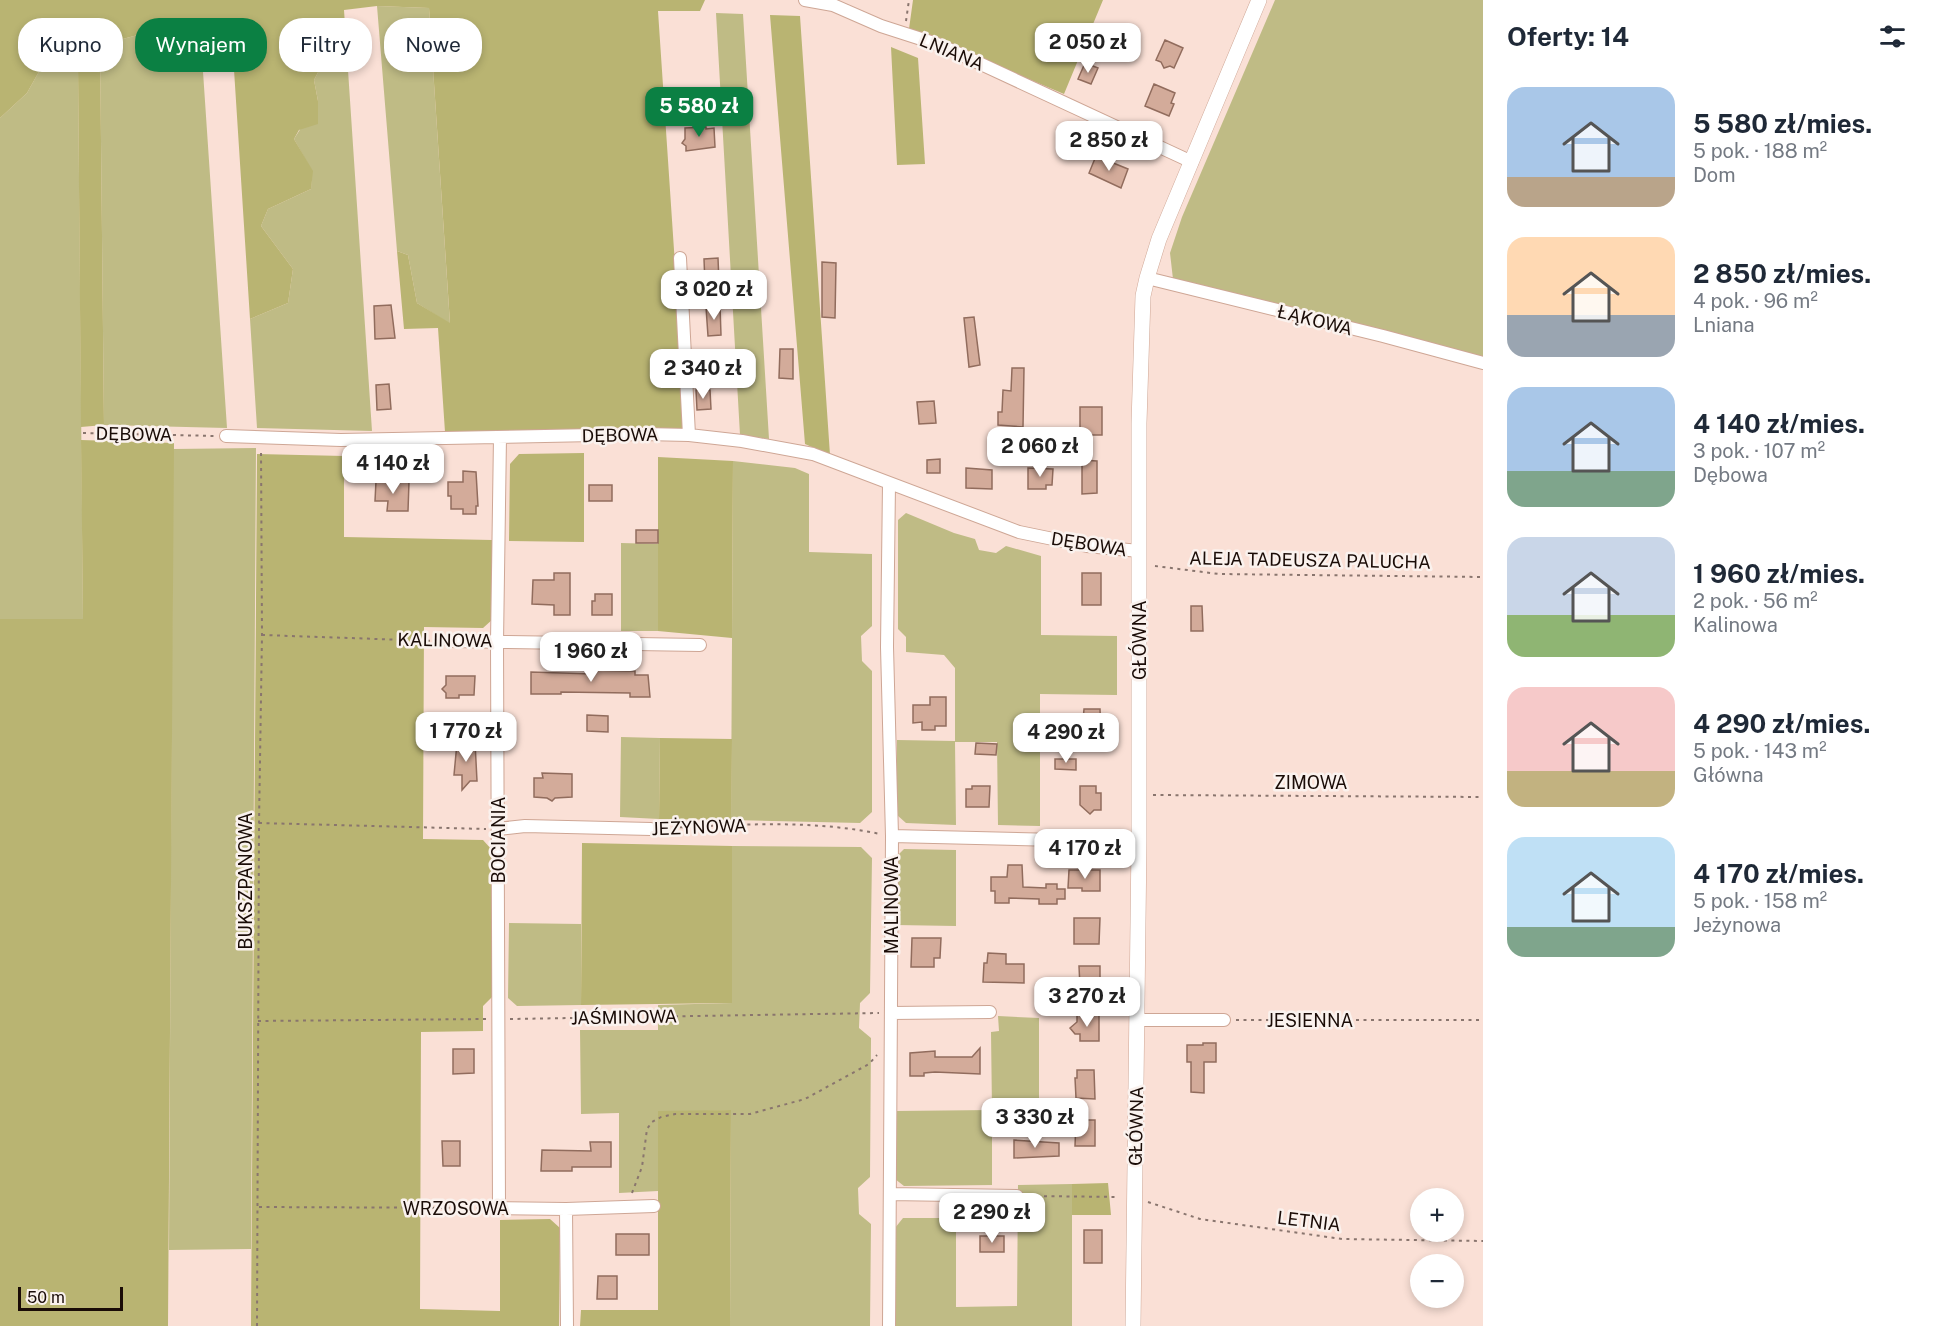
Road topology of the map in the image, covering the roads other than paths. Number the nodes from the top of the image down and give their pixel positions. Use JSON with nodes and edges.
{"nodes":[{"id":1,"x":805,"y":0,"type":"edge"},
{"id":2,"x":1258,"y":0,"type":"edge"},
{"id":3,"x":1192,"y":162,"type":"junction"},
{"id":4,"x":680,"y":258,"type":"dead end"},
{"id":5,"x":1147,"y":278,"type":"junction"},
{"id":6,"x":1483,"y":363,"type":"edge"},
{"id":7,"x":689,"y":435,"type":"junction"},
{"id":8,"x":226,"y":436,"type":"road end"},
{"id":9,"x":500,"y":437,"type":"junction"},
{"id":10,"x":889,"y":484,"type":"junction"},
{"id":11,"x":1139,"y":554,"type":"junction"},
{"id":12,"x":450,"y":641,"type":"road end"},
{"id":13,"x":497,"y":642,"type":"junction"},
{"id":14,"x":700,"y":645,"type":"dead end"},
{"id":15,"x":498,"y":829,"type":"junction"},
{"id":16,"x":651,"y":829,"type":"road end"},
{"id":17,"x":892,"y":837,"type":"junction"},
{"id":18,"x":1138,"y":842,"type":"junction"},
{"id":19,"x":990,"y":1012,"type":"dead end"},
{"id":20,"x":891,"y":1013,"type":"junction"},
{"id":21,"x":1137,"y":1020,"type":"junction"},
{"id":22,"x":1224,"y":1020,"type":"road end"},
{"id":23,"x":890,"y":1194,"type":"junction"},
{"id":24,"x":1017,"y":1196,"type":"road end"},
{"id":25,"x":654,"y":1206,"type":"dead end"},
{"id":26,"x":500,"y":1208,"type":"joint"},
{"id":27,"x":566,"y":1209,"type":"junction"},
{"id":28,"x":567,"y":1326,"type":"edge"},
{"id":29,"x":889,"y":1326,"type":"edge"},
{"id":30,"x":1133,"y":1326,"type":"edge"}],
"edges":[{"from":1,"to":3,"type":"street","name":"LNIANA"},
{"from":2,"to":3,"type":"street","name":"GŁÓWNA"},
{"from":3,"to":5,"type":"street","name":"GŁÓWNA"},
{"from":4,"to":7,"type":"street"},
{"from":5,"to":6,"type":"street","name":"ŁĄKOWA"},
{"from":5,"to":11,"type":"street","name":"GŁÓWNA"},
{"from":7,"to":9,"type":"street","name":"DĘBOWA"},
{"from":7,"to":10,"type":"street","name":"DĘBOWA"},
{"from":8,"to":9,"type":"street","name":"DĘBOWA"},
{"from":9,"to":13,"type":"street","name":"BOCIANIA"},
{"from":10,"to":11,"type":"street","name":"DĘBOWA"},
{"from":10,"to":17,"type":"street","name":"MALINOWA"},
{"from":11,"to":18,"type":"street","name":"GŁÓWNA"},
{"from":12,"to":13,"type":"street","name":"KALINOWA"},
{"from":13,"to":14,"type":"street","name":"KALINOWA"},
{"from":13,"to":15,"type":"street","name":"BOCIANIA"},
{"from":15,"to":16,"type":"street","name":"JEŻYNOWA"},
{"from":15,"to":26,"type":"street","name":"BOCIANIA"},
{"from":17,"to":18,"type":"street"},
{"from":17,"to":20,"type":"street","name":"MALINOWA"},
{"from":18,"to":21,"type":"street","name":"GŁÓWNA"},
{"from":19,"to":20,"type":"street"},
{"from":20,"to":23,"type":"street","name":"MALINOWA"},
{"from":21,"to":22,"type":"street"},
{"from":21,"to":30,"type":"street","name":"GŁÓWNA"},
{"from":23,"to":24,"type":"street"},
{"from":23,"to":29,"type":"street","name":"MALINOWA"},
{"from":25,"to":27,"type":"street","name":"WRZOSOWA"},
{"from":26,"to":27,"type":"street","name":"WRZOSOWA"},
{"from":27,"to":28,"type":"street"}]}
